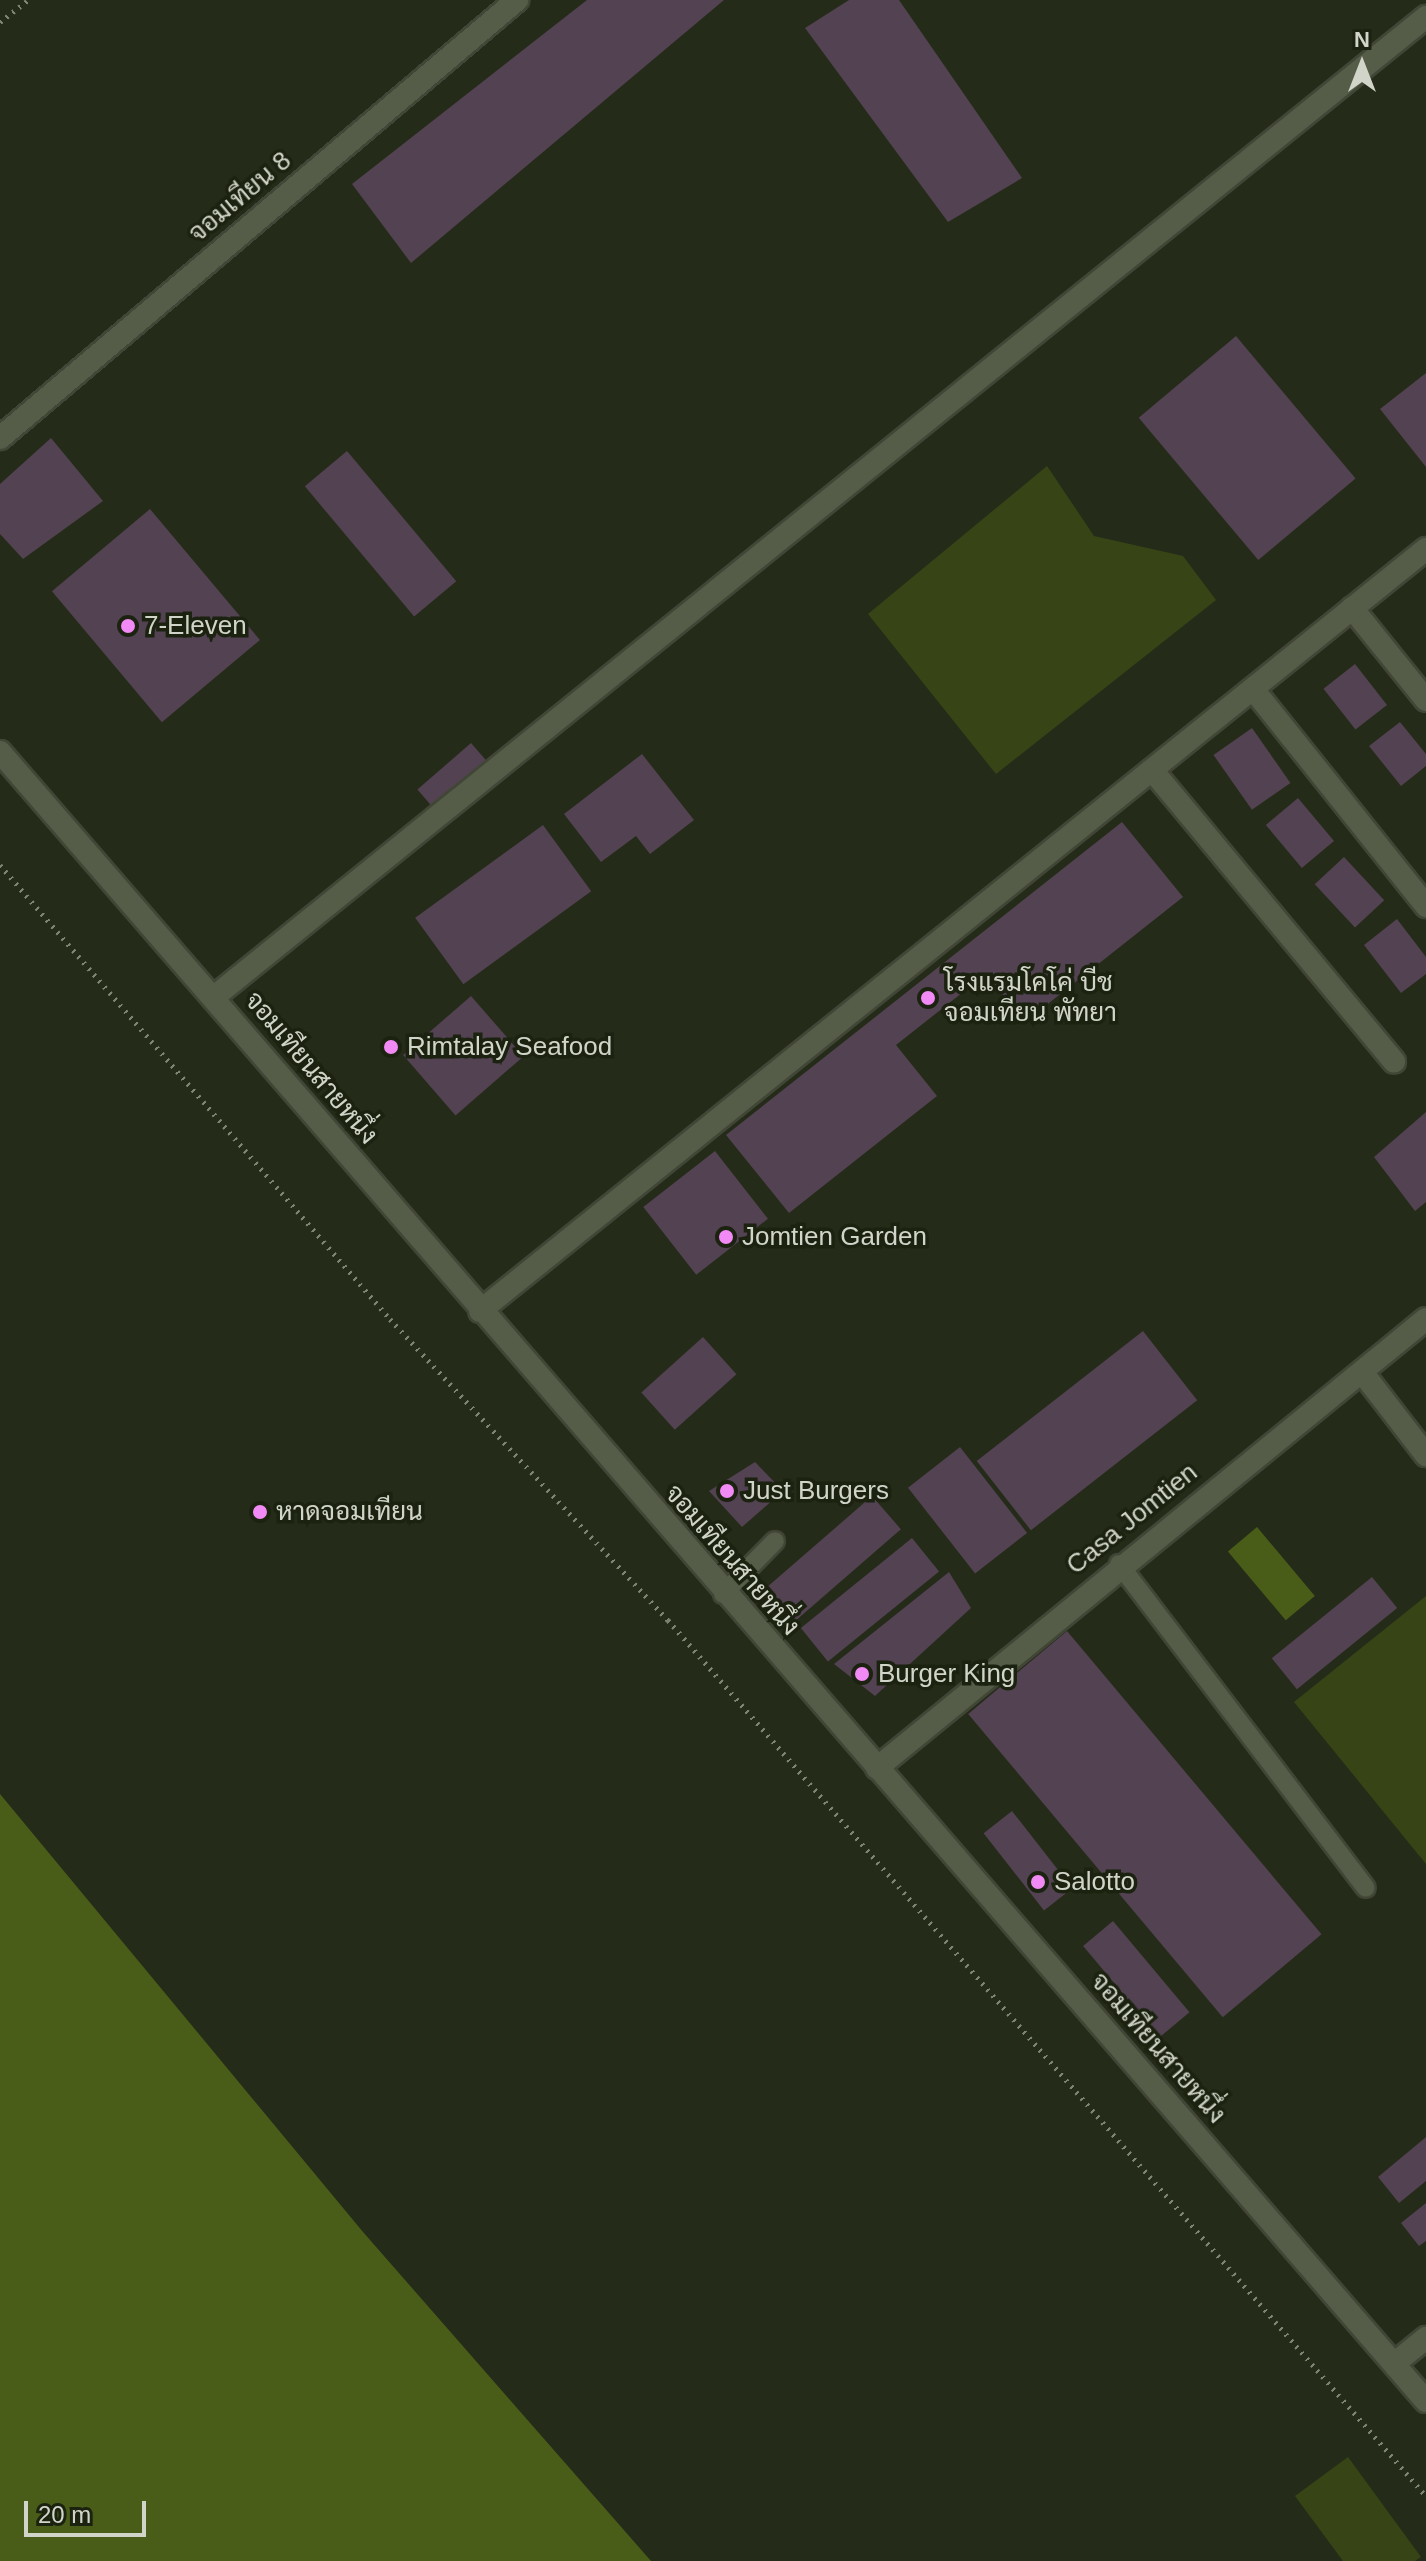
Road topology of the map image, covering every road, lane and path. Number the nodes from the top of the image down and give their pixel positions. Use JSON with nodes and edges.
{"nodes":[{"id":1,"x":28,"y":0,"type":"edge"},
{"id":2,"x":517,"y":0,"type":"edge"},
{"id":3,"x":1426,"y":17,"type":"edge"},
{"id":4,"x":0,"y":22,"type":"edge"},
{"id":5,"x":0,"y":438,"type":"edge"},
{"id":6,"x":1426,"y":549,"type":"edge"},
{"id":7,"x":1352,"y":608,"type":"junction"},
{"id":8,"x":1253,"y":689,"type":"junction"},
{"id":9,"x":1426,"y":700,"type":"edge"},
{"id":10,"x":0,"y":752,"type":"edge"},
{"id":11,"x":1152,"y":770,"type":"junction"},
{"id":12,"x":0,"y":865,"type":"edge"},
{"id":13,"x":1426,"y":906,"type":"edge"},
{"id":14,"x":214,"y":997,"type":"junction"},
{"id":15,"x":1394,"y":1062,"type":"dead end"},
{"id":16,"x":480,"y":1311,"type":"junction"},
{"id":17,"x":1426,"y":1319,"type":"edge"},
{"id":18,"x":1362,"y":1372,"type":"junction"},
{"id":19,"x":1426,"y":1455,"type":"edge"},
{"id":20,"x":775,"y":1541,"type":"dead end"},
{"id":21,"x":1119,"y":1564,"type":"junction"},
{"id":22,"x":723,"y":1594,"type":"junction"},
{"id":23,"x":877,"y":1768,"type":"junction"},
{"id":24,"x":1366,"y":1888,"type":"dead end"},
{"id":25,"x":1426,"y":2338,"type":"edge"},
{"id":26,"x":1395,"y":2363,"type":"junction"},
{"id":27,"x":1426,"y":2401,"type":"edge"},
{"id":28,"x":1426,"y":2496,"type":"edge"}],
"edges":[{"from":1,"to":4,"type":"path"},
{"from":2,"to":5,"type":"street","name":"จอมเทียน 8"},
{"from":3,"to":14,"type":"street"},
{"from":6,"to":7,"type":"street"},
{"from":7,"to":8,"type":"street"},
{"from":7,"to":9,"type":"street"},
{"from":8,"to":11,"type":"street"},
{"from":8,"to":13,"type":"street"},
{"from":10,"to":14,"type":"street","name":"จอมเทียนสายหนึ่ง"},
{"from":11,"to":15,"type":"street"},
{"from":11,"to":16,"type":"street"},
{"from":12,"to":28,"type":"path"},
{"from":14,"to":16,"type":"street","name":"จอมเทียนสายหนึ่ง"},
{"from":16,"to":22,"type":"street","name":"จอมเทียนสายหนึ่ง"},
{"from":17,"to":18,"type":"street","name":"Casa Jomtien"},
{"from":18,"to":19,"type":"street"},
{"from":18,"to":21,"type":"street","name":"Casa Jomtien"},
{"from":20,"to":22,"type":"lane"},
{"from":21,"to":23,"type":"street","name":"Casa Jomtien"},
{"from":21,"to":24,"type":"lane"},
{"from":22,"to":23,"type":"street","name":"จอมเทียนสายหนึ่ง"},
{"from":23,"to":26,"type":"street","name":"จอมเทียนสายหนึ่ง"},
{"from":25,"to":26,"type":"street"},
{"from":26,"to":27,"type":"street","name":"จอมเทียนสายหนึ่ง"}]}
